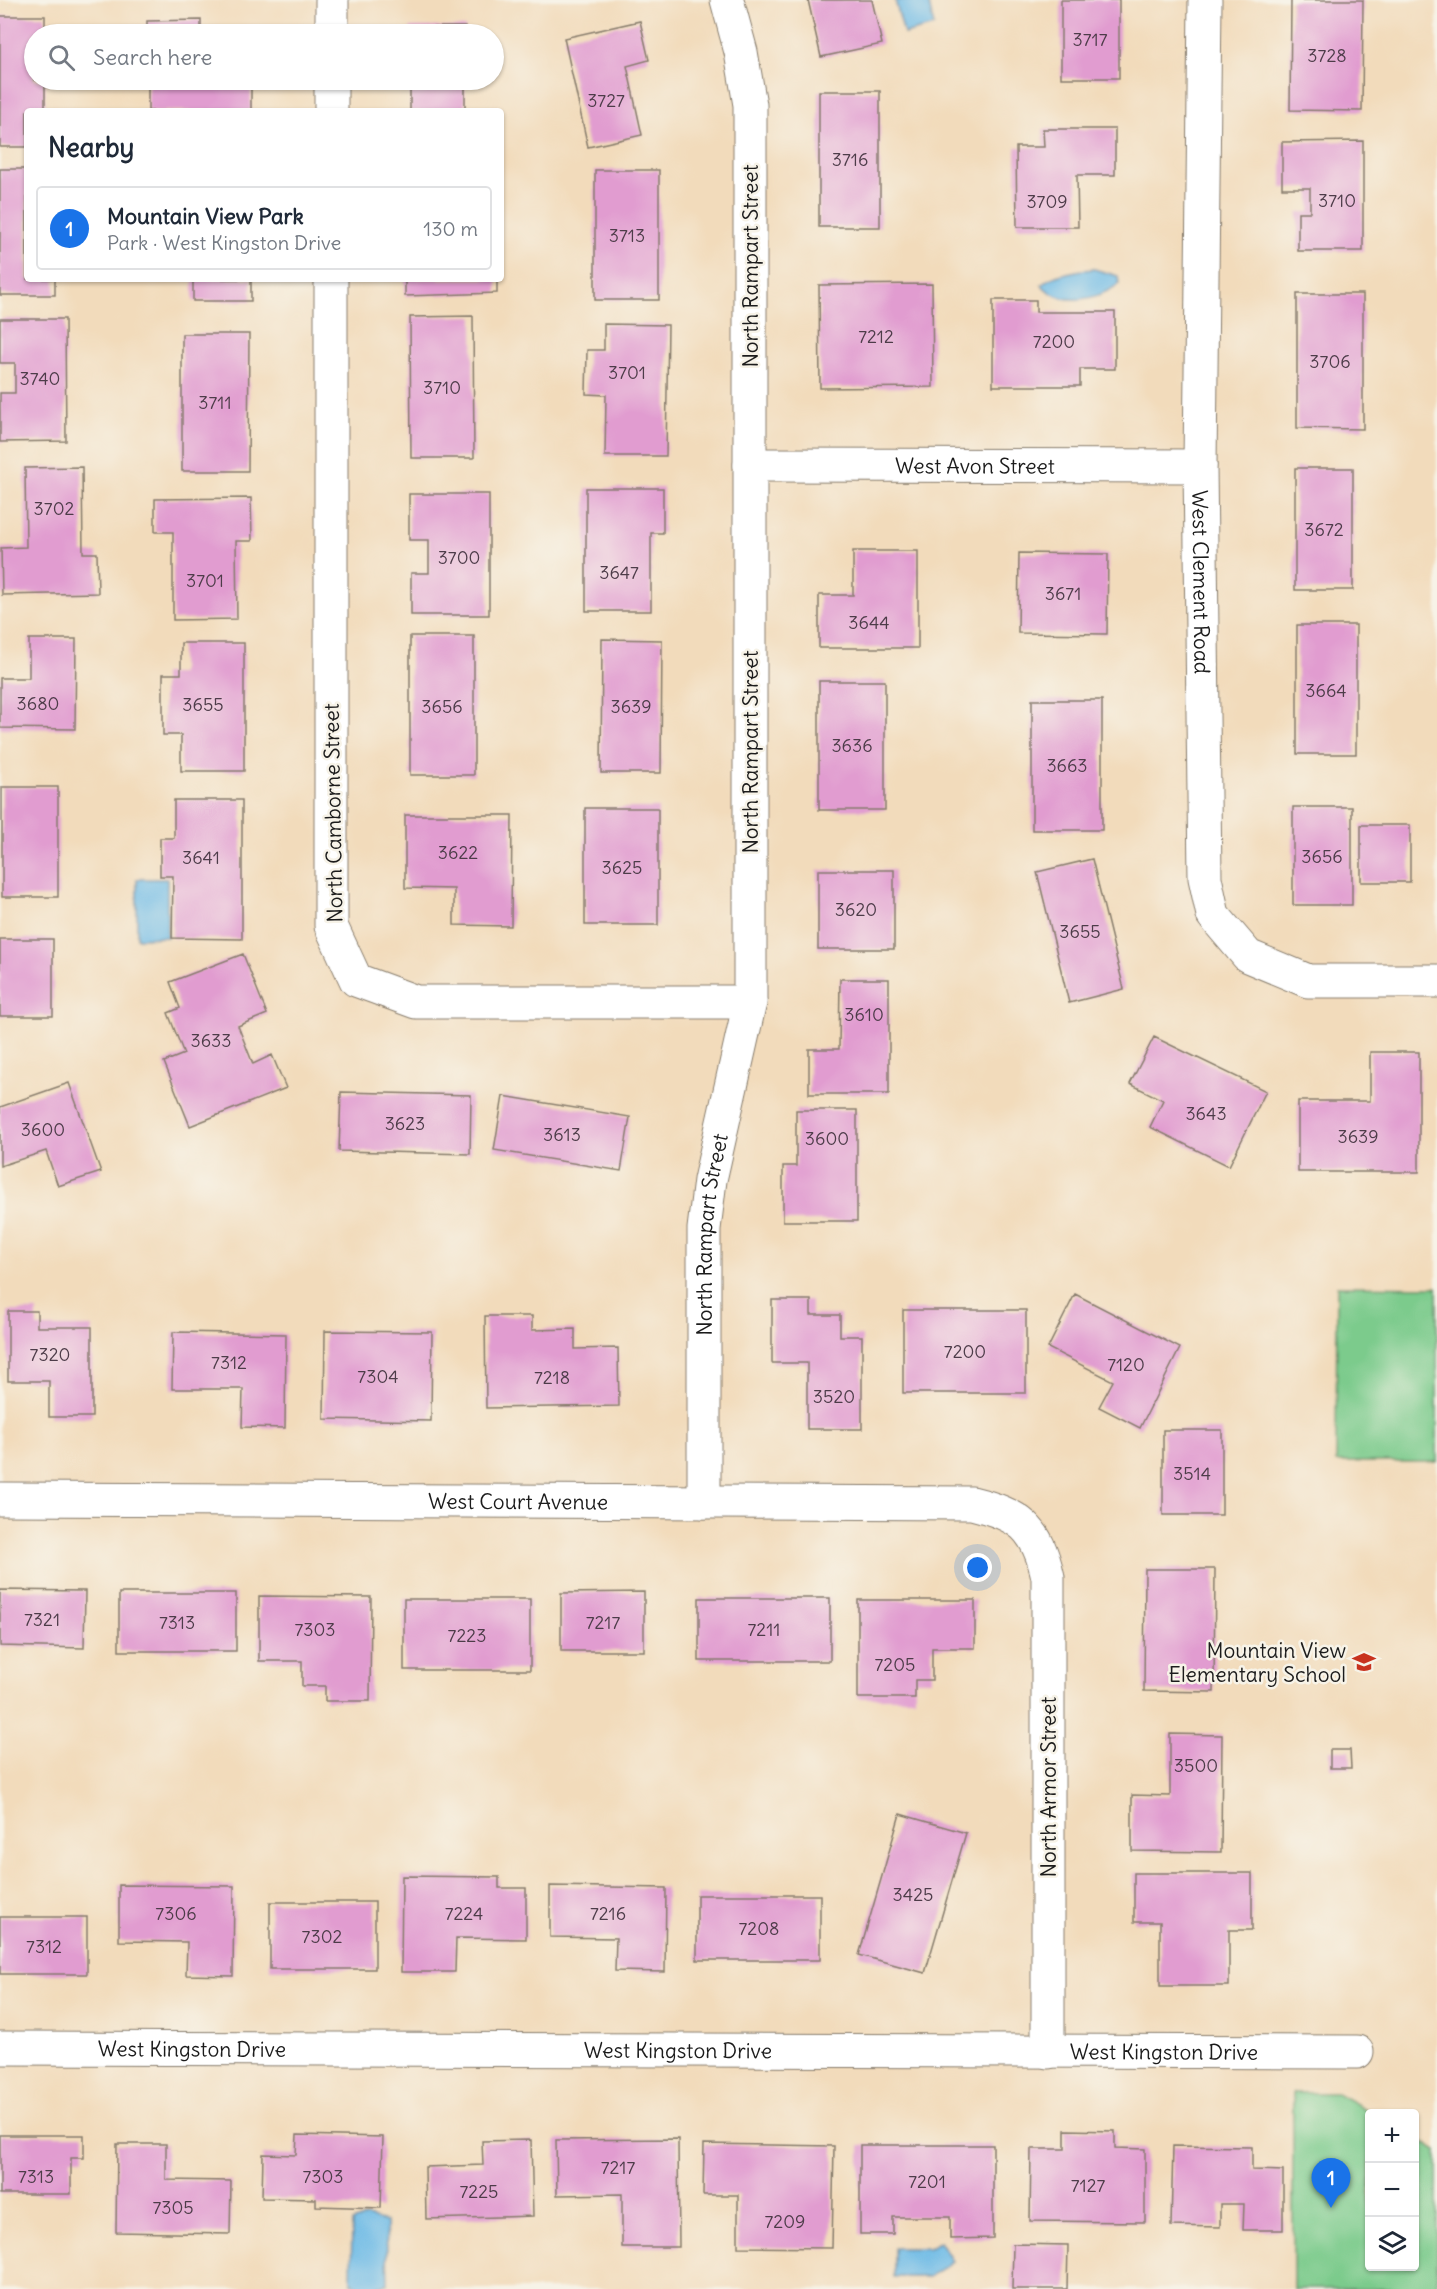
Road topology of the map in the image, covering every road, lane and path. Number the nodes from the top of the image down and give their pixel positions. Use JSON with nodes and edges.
{"nodes":[{"id":1,"x":332,"y":0,"type":"edge"},
{"id":2,"x":727,"y":0,"type":"edge"},
{"id":3,"x":1205,"y":0,"type":"edge"},
{"id":4,"x":332,"y":24,"type":"edge"},
{"id":5,"x":332,"y":90,"type":"edge"},
{"id":6,"x":332,"y":108,"type":"edge"},
{"id":7,"x":331,"y":282,"type":"edge"},
{"id":8,"x":750,"y":465,"type":"junction"},
{"id":9,"x":1200,"y":466,"type":"junction"},
{"id":10,"x":1437,"y":981,"type":"edge"},
{"id":11,"x":750,"y":1002,"type":"junction"},
{"id":12,"x":0,"y":1499,"type":"edge"},
{"id":13,"x":704,"y":1502,"type":"junction"},
{"id":14,"x":1028,"y":1527,"type":"joint"},
{"id":15,"x":0,"y":2048,"type":"edge"},
{"id":16,"x":1048,"y":2052,"type":"junction"},
{"id":17,"x":1357,"y":2052,"type":"dead end"}],
"edges":[{"from":1,"to":4,"type":"street"},
{"from":2,"to":8,"type":"street","name":"North Rampart Street"},
{"from":3,"to":9,"type":"street","name":"West Clement Road"},
{"from":5,"to":6,"type":"street"},
{"from":7,"to":11,"type":"street","name":"North Camborne Street"},
{"from":8,"to":9,"type":"street","name":"West Avon Street"},
{"from":8,"to":11,"type":"street","name":"North Rampart Street"},
{"from":9,"to":10,"type":"street","name":"West Clement Road"},
{"from":11,"to":13,"type":"street","name":"North Rampart Street"},
{"from":12,"to":13,"type":"street","name":"West Court Avenue"},
{"from":13,"to":14,"type":"street","name":"West Court Avenue"},
{"from":14,"to":16,"type":"street","name":"North Armor Street"},
{"from":15,"to":16,"type":"street","name":"West Kingston Drive"},
{"from":16,"to":17,"type":"street","name":"West Kingston Drive"}]}
